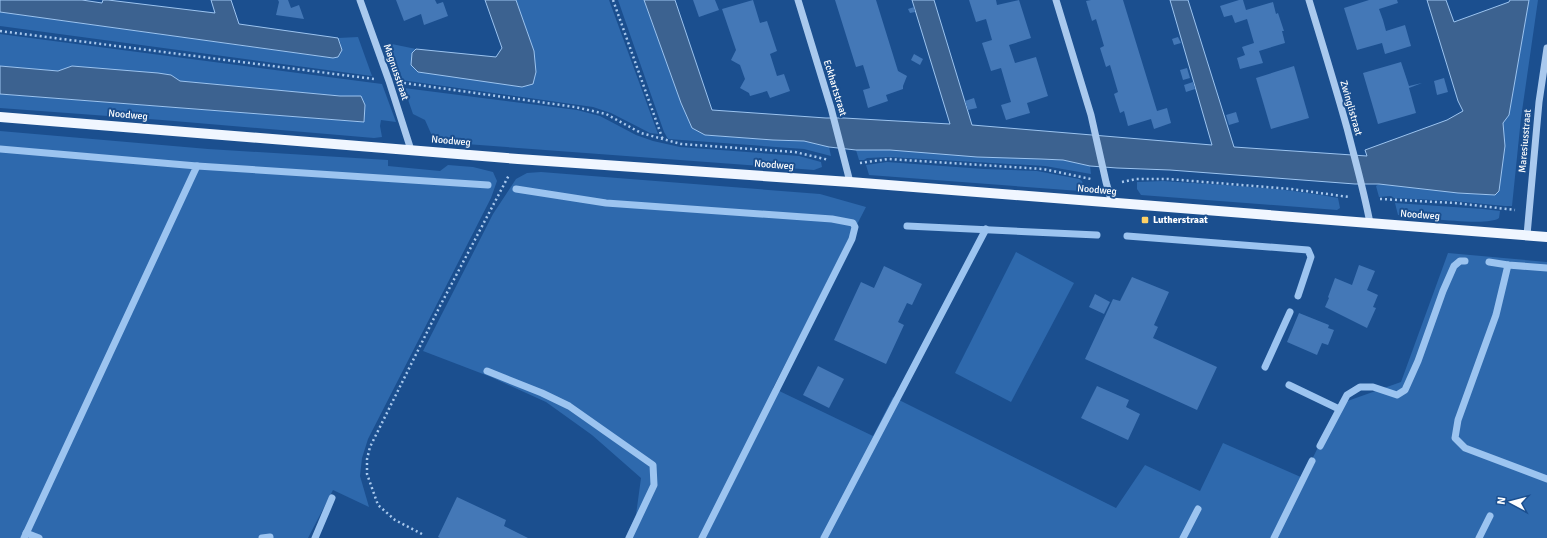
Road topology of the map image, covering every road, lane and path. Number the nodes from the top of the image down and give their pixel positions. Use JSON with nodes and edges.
{"nodes":[{"id":1,"x":360,"y":0,"type":"edge"},
{"id":2,"x":613,"y":0,"type":"edge"},
{"id":3,"x":798,"y":0,"type":"edge"},
{"id":4,"x":1056,"y":0,"type":"edge"},
{"id":5,"x":1309,"y":0,"type":"edge"},
{"id":6,"x":0,"y":31,"type":"edge"},
{"id":7,"x":1547,"y":48,"type":"edge"},
{"id":8,"x":389,"y":81,"type":"junction"},
{"id":9,"x":1547,"y":99,"type":"edge"},
{"id":10,"x":1539,"y":102,"type":"junction"},
{"id":11,"x":0,"y":117,"type":"edge"},
{"id":12,"x":663,"y":140,"type":"junction"},
{"id":13,"x":411,"y":150,"type":"junction"},
{"id":14,"x":518,"y":159,"type":"junction"},
{"id":15,"x":846,"y":164,"type":"junction"},
{"id":16,"x":850,"y":182,"type":"junction"},
{"id":17,"x":1106,"y":182,"type":"junction"},
{"id":18,"x":1366,"y":199,"type":"junction"},
{"id":19,"x":1112,"y":203,"type":"junction"},
{"id":20,"x":1529,"y":212,"type":"junction"},
{"id":21,"x":1370,"y":223,"type":"junction"},
{"id":22,"x":1527,"y":235,"type":"junction"},
{"id":23,"x":1547,"y":237,"type":"edge"},
{"id":24,"x":422,"y":534,"type":"dead end"}],
"edges":[{"from":1,"to":8,"type":"street","name":"Magnusstraat"},
{"from":2,"to":12,"type":"path"},
{"from":3,"to":15,"type":"street","name":"Eckhartstraat"},
{"from":4,"to":17,"type":"street"},
{"from":5,"to":18,"type":"street","name":"Zwinglistraat"},
{"from":6,"to":8,"type":"path"},
{"from":7,"to":10,"type":"street","name":"Maresiusstraat"},
{"from":8,"to":12,"type":"path"},
{"from":8,"to":13,"type":"street","name":"Magnusstraat"},
{"from":9,"to":10,"type":"street"},
{"from":10,"to":20,"type":"street","name":"Maresiusstraat"},
{"from":11,"to":13,"type":"main road","name":"Noodweg"},
{"from":12,"to":15,"type":"path"},
{"from":13,"to":14,"type":"main road","name":"Noodweg"},
{"from":14,"to":16,"type":"main road","name":"Noodweg"},
{"from":14,"to":24,"type":"path"},
{"from":15,"to":16,"type":"street","name":"Eckhartstraat"},
{"from":15,"to":17,"type":"path"},
{"from":16,"to":19,"type":"main road","name":"Noodweg"},
{"from":17,"to":18,"type":"path"},
{"from":17,"to":19,"type":"street"},
{"from":18,"to":20,"type":"path"},
{"from":18,"to":21,"type":"street","name":"Zwinglistraat"},
{"from":19,"to":21,"type":"main road","name":"Noodweg"},
{"from":20,"to":22,"type":"street","name":"Maresiusstraat"},
{"from":21,"to":22,"type":"main road","name":"Noodweg"},
{"from":22,"to":23,"type":"main road","name":"Noodweg"}]}
